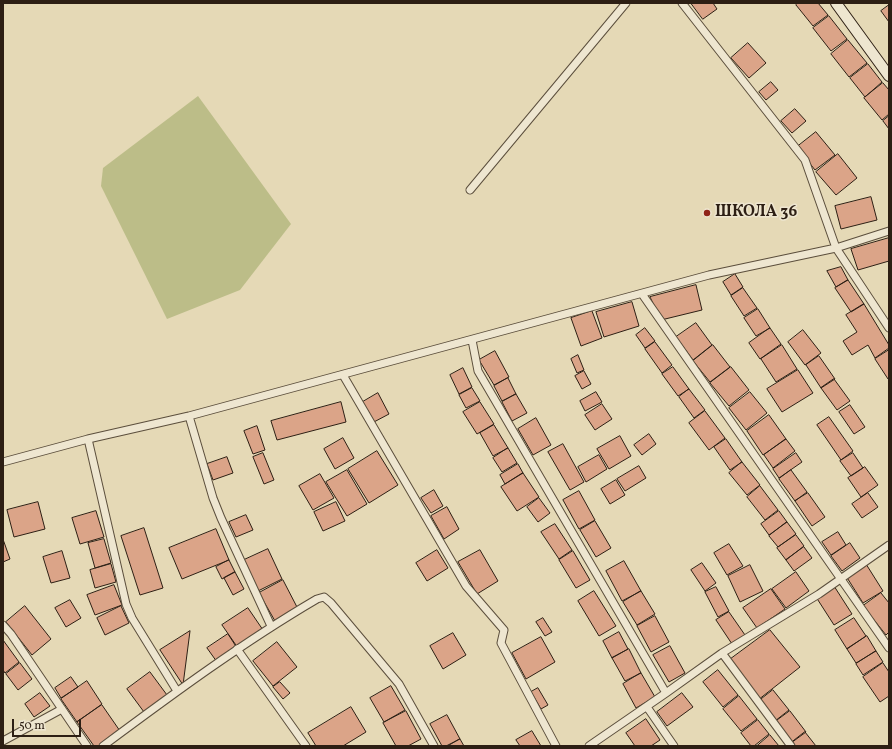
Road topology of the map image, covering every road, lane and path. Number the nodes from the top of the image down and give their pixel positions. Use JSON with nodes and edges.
{"nodes":[{"id":1,"x":626,"y":3,"type":"edge"},
{"id":2,"x":682,"y":3,"type":"edge"},
{"id":3,"x":836,"y":3,"type":"edge"},
{"id":4,"x":889,"y":76,"type":"edge"},
{"id":5,"x":470,"y":190,"type":"dead end"},
{"id":6,"x":889,"y":231,"type":"edge"},
{"id":7,"x":836,"y":248,"type":"junction"},
{"id":8,"x":642,"y":294,"type":"junction"},
{"id":9,"x":889,"y":328,"type":"edge"},
{"id":10,"x":472,"y":340,"type":"junction"},
{"id":11,"x":343,"y":375,"type":"junction"},
{"id":12,"x":189,"y":416,"type":"junction"},
{"id":13,"x":88,"y":439,"type":"junction"},
{"id":14,"x":3,"y":462,"type":"edge"},
{"id":15,"x":889,"y":545,"type":"edge"},
{"id":16,"x":840,"y":579,"type":"junction"},
{"id":17,"x":3,"y":625,"type":"edge"},
{"id":18,"x":271,"y":626,"type":"junction"},
{"id":19,"x":889,"y":648,"type":"edge"},
{"id":20,"x":237,"y":649,"type":"junction"},
{"id":21,"x":722,"y":653,"type":"junction"},
{"id":22,"x":177,"y":691,"type":"junction"},
{"id":23,"x":666,"y":694,"type":"junction"},
{"id":24,"x":647,"y":707,"type":"junction"},
{"id":25,"x":62,"y":708,"type":"junction"},
{"id":26,"x":3,"y":741,"type":"edge"},
{"id":27,"x":87,"y":746,"type":"edge"},
{"id":28,"x":103,"y":746,"type":"edge"},
{"id":29,"x":306,"y":746,"type":"edge"},
{"id":30,"x":434,"y":746,"type":"edge"},
{"id":31,"x":556,"y":746,"type":"edge"},
{"id":32,"x":589,"y":746,"type":"edge"},
{"id":33,"x":674,"y":746,"type":"edge"},
{"id":34,"x":791,"y":746,"type":"edge"}],
"edges":[{"from":1,"to":5,"type":"street"},
{"from":2,"to":7,"type":"street"},
{"from":3,"to":4,"type":"main road"},
{"from":6,"to":7,"type":"street"},
{"from":7,"to":8,"type":"street"},
{"from":7,"to":9,"type":"street"},
{"from":8,"to":10,"type":"street"},
{"from":8,"to":16,"type":"street"},
{"from":10,"to":11,"type":"street"},
{"from":10,"to":23,"type":"street"},
{"from":11,"to":12,"type":"street"},
{"from":11,"to":31,"type":"street"},
{"from":12,"to":13,"type":"street"},
{"from":12,"to":18,"type":"street"},
{"from":13,"to":14,"type":"street"},
{"from":13,"to":22,"type":"street"},
{"from":15,"to":16,"type":"street"},
{"from":16,"to":19,"type":"street"},
{"from":16,"to":21,"type":"street"},
{"from":17,"to":25,"type":"street"},
{"from":18,"to":20,"type":"street"},
{"from":18,"to":30,"type":"street"},
{"from":20,"to":22,"type":"street"},
{"from":20,"to":29,"type":"street"},
{"from":21,"to":23,"type":"street"},
{"from":21,"to":34,"type":"street"},
{"from":22,"to":28,"type":"street"},
{"from":23,"to":24,"type":"street"},
{"from":24,"to":32,"type":"street"},
{"from":24,"to":33,"type":"street"},
{"from":25,"to":26,"type":"street"},
{"from":25,"to":27,"type":"street"}]}
